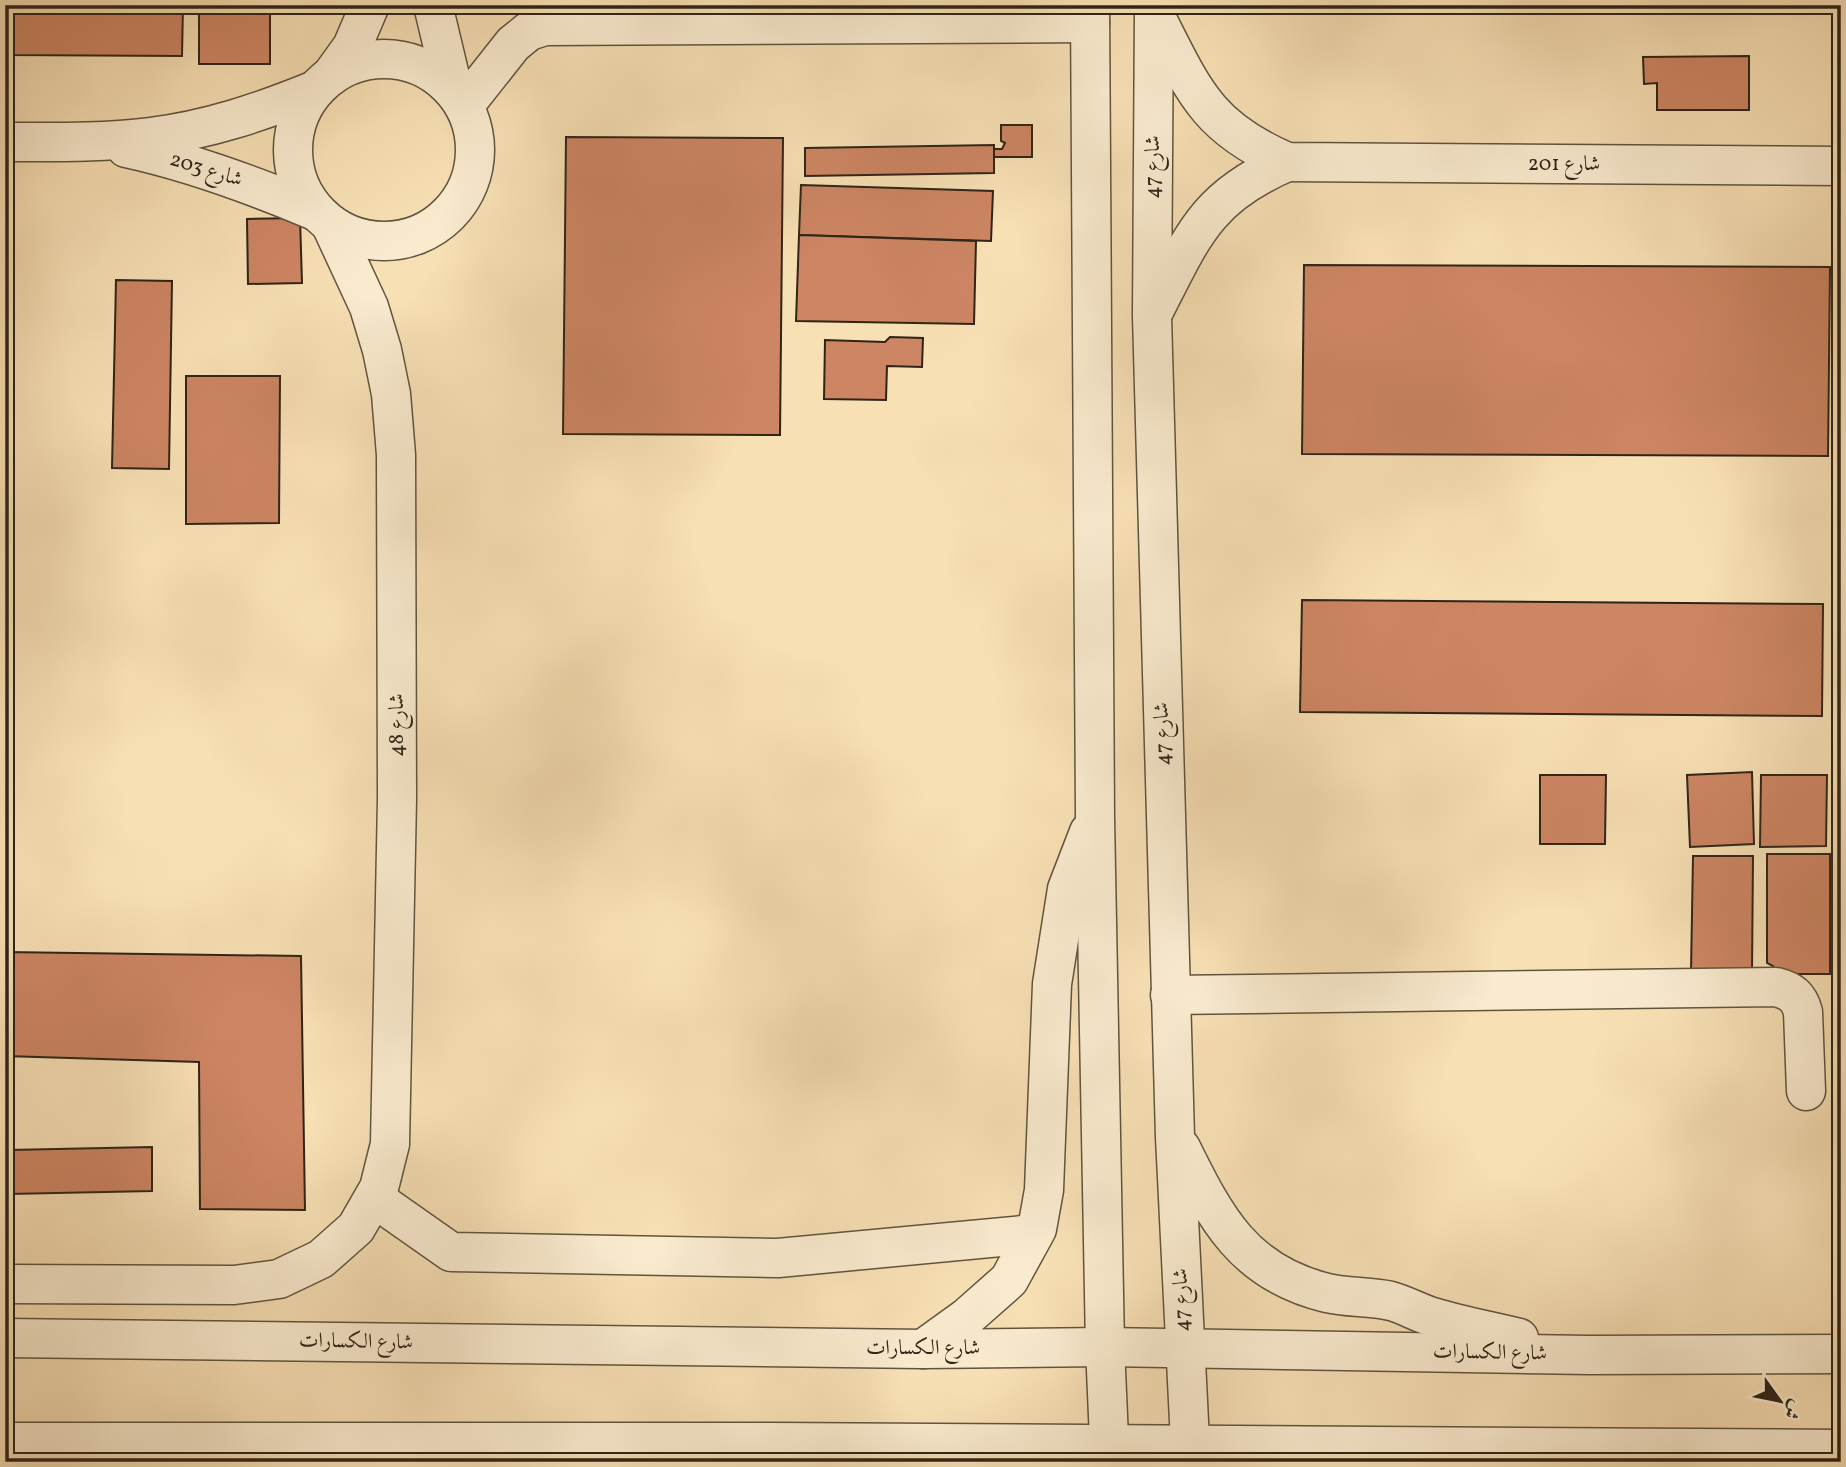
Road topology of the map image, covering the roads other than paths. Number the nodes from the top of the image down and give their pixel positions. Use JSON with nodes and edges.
{"nodes":[{"id":1,"x":370,"y":5,"type":"edge"},
{"id":2,"x":433,"y":5,"type":"edge"},
{"id":3,"x":1154,"y":10,"type":"edge"},
{"id":4,"x":1090,"y":14,"type":"edge"},
{"id":5,"x":323,"y":83,"type":"junction"},
{"id":6,"x":459,"y":98,"type":"junction"},
{"id":7,"x":5,"y":142,"type":"edge"},
{"id":8,"x":93,"y":142,"type":"junction"},
{"id":9,"x":1287,"y":162,"type":"junction"},
{"id":10,"x":1841,"y":166,"type":"edge"},
{"id":11,"x":323,"y":218,"type":"junction"},
{"id":12,"x":1152,"y":316,"type":"junction"},
{"id":13,"x":1096,"y":817,"type":"junction"},
{"id":14,"x":1170,"y":995,"type":"junction"},
{"id":15,"x":1806,"y":1091,"type":"dead end"},
{"id":16,"x":1175,"y":1137,"type":"junction"},
{"id":17,"x":365,"y":1213,"type":"junction"},
{"id":18,"x":1034,"y":1234,"type":"junction"},
{"id":19,"x":5,"y":1284,"type":"edge"},
{"id":20,"x":5,"y":1338,"type":"edge"},
{"id":21,"x":1105,"y":1347,"type":"junction"},
{"id":22,"x":1184,"y":1348,"type":"junction"},
{"id":23,"x":923,"y":1349,"type":"junction"},
{"id":24,"x":1841,"y":1354,"type":"edge"},
{"id":25,"x":1589,"y":1355,"type":"junction"},
{"id":26,"x":5,"y":1442,"type":"edge"},
{"id":27,"x":772,"y":1442,"type":"junction"},
{"id":28,"x":1841,"y":1449,"type":"edge"},
{"id":29,"x":1110,"y":1454,"type":"edge"},
{"id":30,"x":1191,"y":1454,"type":"edge"},
{"id":31,"x":1397,"y":1455,"type":"edge"},
{"id":32,"x":828,"y":1462,"type":"edge"}],
"edges":[{"from":1,"to":5,"type":"street"},
{"from":2,"to":6,"type":"street"},
{"from":3,"to":9,"type":"street","name":"شارع 201"},
{"from":3,"to":12,"type":"street","name":"شارع 47"},
{"from":4,"to":6,"type":"street"},
{"from":4,"to":13,"type":"street"},
{"from":5,"to":6,"type":"street"},
{"from":5,"to":8,"type":"street","name":"شارع 203"},
{"from":5,"to":11,"type":"street"},
{"from":6,"to":11,"type":"street"},
{"from":7,"to":8,"type":"street","name":"شارع 203"},
{"from":8,"to":11,"type":"street","name":"شارع 203"},
{"from":9,"to":10,"type":"street","name":"شارع 201"},
{"from":9,"to":12,"type":"street","name":"شارع 201"},
{"from":11,"to":17,"type":"street","name":"شارع 48"},
{"from":12,"to":14,"type":"street","name":"شارع 47"},
{"from":13,"to":18,"type":"street"},
{"from":13,"to":21,"type":"street"},
{"from":14,"to":15,"type":"street"},
{"from":14,"to":16,"type":"street","name":"شارع 47"},
{"from":16,"to":22,"type":"street","name":"شارع 47"},
{"from":16,"to":25,"type":"street"},
{"from":17,"to":18,"type":"street"},
{"from":17,"to":19,"type":"street"},
{"from":18,"to":23,"type":"street"},
{"from":20,"to":23,"type":"street","name":"شارع الكسارات"},
{"from":21,"to":22,"type":"street","name":"شارع الكسارات"},
{"from":21,"to":23,"type":"street","name":"شارع الكسارات"},
{"from":21,"to":29,"type":"street"},
{"from":22,"to":25,"type":"street","name":"شارع الكسارات"},
{"from":22,"to":30,"type":"street","name":"شارع 47"},
{"from":24,"to":25,"type":"street","name":"شارع الكسارات"},
{"from":26,"to":27,"type":"street"},
{"from":27,"to":29,"type":"street"},
{"from":27,"to":32,"type":"street"},
{"from":28,"to":31,"type":"street"},
{"from":29,"to":30,"type":"street"},
{"from":30,"to":31,"type":"street"}]}
